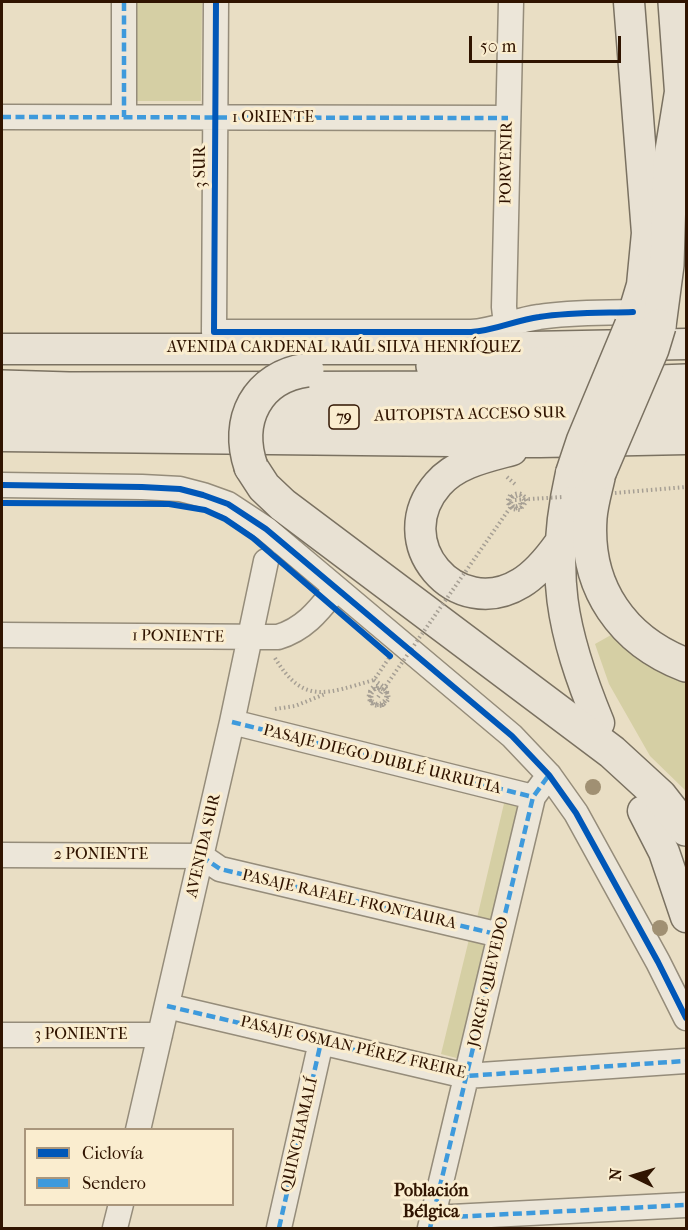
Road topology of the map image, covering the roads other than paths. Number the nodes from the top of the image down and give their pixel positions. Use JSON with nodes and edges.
{"nodes":[{"id":1,"x":124,"y":2,"type":"edge"},
{"id":2,"x":216,"y":2,"type":"edge"},
{"id":3,"x":511,"y":2,"type":"edge"},
{"id":4,"x":629,"y":2,"type":"edge"},
{"id":5,"x":675,"y":2,"type":"edge"},
{"id":6,"x":682,"y":89,"type":"junction"},
{"id":7,"x":2,"y":117,"type":"edge"},
{"id":8,"x":124,"y":117,"type":"junction"},
{"id":9,"x":215,"y":118,"type":"junction"},
{"id":10,"x":508,"y":118,"type":"junction"},
{"id":11,"x":687,"y":153,"type":"edge"},
{"id":12,"x":641,"y":321,"type":"junction"},
{"id":13,"x":506,"y":324,"type":"junction"},
{"id":14,"x":214,"y":332,"type":"junction"},
{"id":15,"x":687,"y":344,"type":"edge"},
{"id":16,"x":2,"y":349,"type":"edge"},
{"id":17,"x":37,"y":349,"type":"junction"},
{"id":18,"x":687,"y":367,"type":"edge"},
{"id":19,"x":687,"y":381,"type":"edge"},
{"id":20,"x":2,"y":387,"type":"edge"},
{"id":21,"x":687,"y":409,"type":"edge"},
{"id":22,"x":2,"y":415,"type":"edge"},
{"id":23,"x":2,"y":436,"type":"edge"},
{"id":24,"x":687,"y":439,"type":"edge"},
{"id":25,"x":540,"y":442,"type":"junction"},
{"id":26,"x":585,"y":473,"type":"junction"},
{"id":27,"x":2,"y":485,"type":"edge"},
{"id":28,"x":559,"y":544,"type":"junction"},
{"id":29,"x":266,"y":561,"type":"dead end"},
{"id":30,"x":336,"y":589,"type":"junction"},
{"id":31,"x":2,"y":634,"type":"edge"},
{"id":32,"x":258,"y":638,"type":"junction"},
{"id":33,"x":687,"y":665,"type":"edge"},
{"id":34,"x":232,"y":723,"type":"junction"},
{"id":35,"x":599,"y":723,"type":"dead end"},
{"id":36,"x":549,"y":775,"type":"junction"},
{"id":37,"x":533,"y":797,"type":"junction"},
{"id":38,"x":643,"y":811,"type":"dead end"},
{"id":39,"x":687,"y":829,"type":"edge"},
{"id":40,"x":2,"y":855,"type":"edge"},
{"id":41,"x":201,"y":856,"type":"junction"},
{"id":42,"x":687,"y":917,"type":"edge"},
{"id":43,"x":500,"y":935,"type":"junction"},
{"id":44,"x":167,"y":1006,"type":"junction"},
{"id":45,"x":687,"y":1018,"type":"edge"},
{"id":46,"x":2,"y":1035,"type":"edge"},
{"id":47,"x":160,"y":1035,"type":"junction"},
{"id":48,"x":321,"y":1042,"type":"junction"},
{"id":49,"x":686,"y":1061,"type":"edge"},
{"id":50,"x":466,"y":1076,"type":"junction"},
{"id":51,"x":138,"y":1128,"type":"edge"},
{"id":52,"x":687,"y":1205,"type":"edge"},
{"id":53,"x":120,"y":1206,"type":"edge"},
{"id":54,"x":431,"y":1223,"type":"edge"},
{"id":55,"x":115,"y":1228,"type":"edge"},
{"id":56,"x":279,"y":1228,"type":"edge"}],
"edges":[{"from":1,"to":8,"type":"street"},
{"from":2,"to":9,"type":"street","name":"3 SUR"},
{"from":3,"to":10,"type":"street","name":"PORVENIR"},
{"from":4,"to":12,"type":"main road"},
{"from":5,"to":6,"type":"highway"},
{"from":6,"to":11,"type":"highway"},
{"from":6,"to":12,"type":"highway"},
{"from":7,"to":8,"type":"street","name":"1 ORIENTE"},
{"from":8,"to":9,"type":"street","name":"1 ORIENTE"},
{"from":9,"to":10,"type":"street","name":"1 ORIENTE"},
{"from":9,"to":14,"type":"street","name":"3 SUR"},
{"from":10,"to":13,"type":"street","name":"PORVENIR"},
{"from":12,"to":13,"type":"street","name":"AVENIDA CARDENAL RAÚL SILVA HENRÍQUEZ"},
{"from":12,"to":26,"type":"highway","bridge":true},
{"from":13,"to":14,"type":"street","name":"AVENIDA CARDENAL RAÚL SILVA HENRÍQUEZ"},
{"from":14,"to":17,"type":"main road"},
{"from":15,"to":17,"type":"main road","name":"AVENIDA CARDENAL RAÚL SILVA HENRÍQUEZ"},
{"from":16,"to":17,"type":"main road","name":"AVENIDA CARDENAL RAÚL SILVA HENRÍQUEZ"},
{"from":18,"to":39,"type":"highway","bridge":true},
{"from":19,"to":20,"type":"highway","name":"AUTOPISTA ACCESO SUR","number":"79"},
{"from":21,"to":22,"type":"highway","name":"AUTOPISTA ACCESO SUR","number":"79"},
{"from":23,"to":25,"type":"main road"},
{"from":24,"to":25,"type":"main road"},
{"from":25,"to":28,"type":"main road"},
{"from":26,"to":28,"type":"main road"},
{"from":26,"to":33,"type":"highway"},
{"from":27,"to":30,"type":"street"},
{"from":28,"to":35,"type":"main road"},
{"from":29,"to":32,"type":"street","name":"AVENIDA SUR"},
{"from":30,"to":32,"type":"street","name":"1 PONIENTE"},
{"from":30,"to":36,"type":"street"},
{"from":31,"to":32,"type":"street","name":"1 PONIENTE"},
{"from":32,"to":34,"type":"street","name":"AVENIDA SUR"},
{"from":34,"to":37,"type":"street","name":"PASAJE DIEGO DUBLÉ URRUTIA"},
{"from":34,"to":41,"type":"street","name":"AVENIDA SUR"},
{"from":36,"to":37,"type":"street","name":"JORGE QUEVEDO"},
{"from":36,"to":45,"type":"street"},
{"from":37,"to":43,"type":"street","name":"JORGE QUEVEDO"},
{"from":38,"to":42,"type":"main road"},
{"from":40,"to":41,"type":"street","name":"2 PONIENTE"},
{"from":41,"to":43,"type":"street","name":"PASAJE RAFAEL FRONTAURA"},
{"from":41,"to":44,"type":"street","name":"AVENIDA SUR"},
{"from":43,"to":50,"type":"street","name":"JORGE QUEVEDO"},
{"from":44,"to":47,"type":"street","name":"AVENIDA SUR"},
{"from":44,"to":48,"type":"street","name":"PASAJE OSMAN PÉREZ FREIRE"},
{"from":46,"to":47,"type":"street","name":"3 PONIENTE"},
{"from":47,"to":51,"type":"street","name":"AVENIDA SUR"},
{"from":48,"to":50,"type":"street","name":"PASAJE OSMAN PÉREZ FREIRE"},
{"from":48,"to":56,"type":"street","name":"QUINCHAMALÍ"},
{"from":49,"to":50,"type":"street","name":"PASAJE OSMAN PÉREZ FREIRE"},
{"from":50,"to":54,"type":"street","name":"JORGE QUEVEDO"},
{"from":52,"to":54,"type":"street"},
{"from":53,"to":55,"type":"street"}]}
